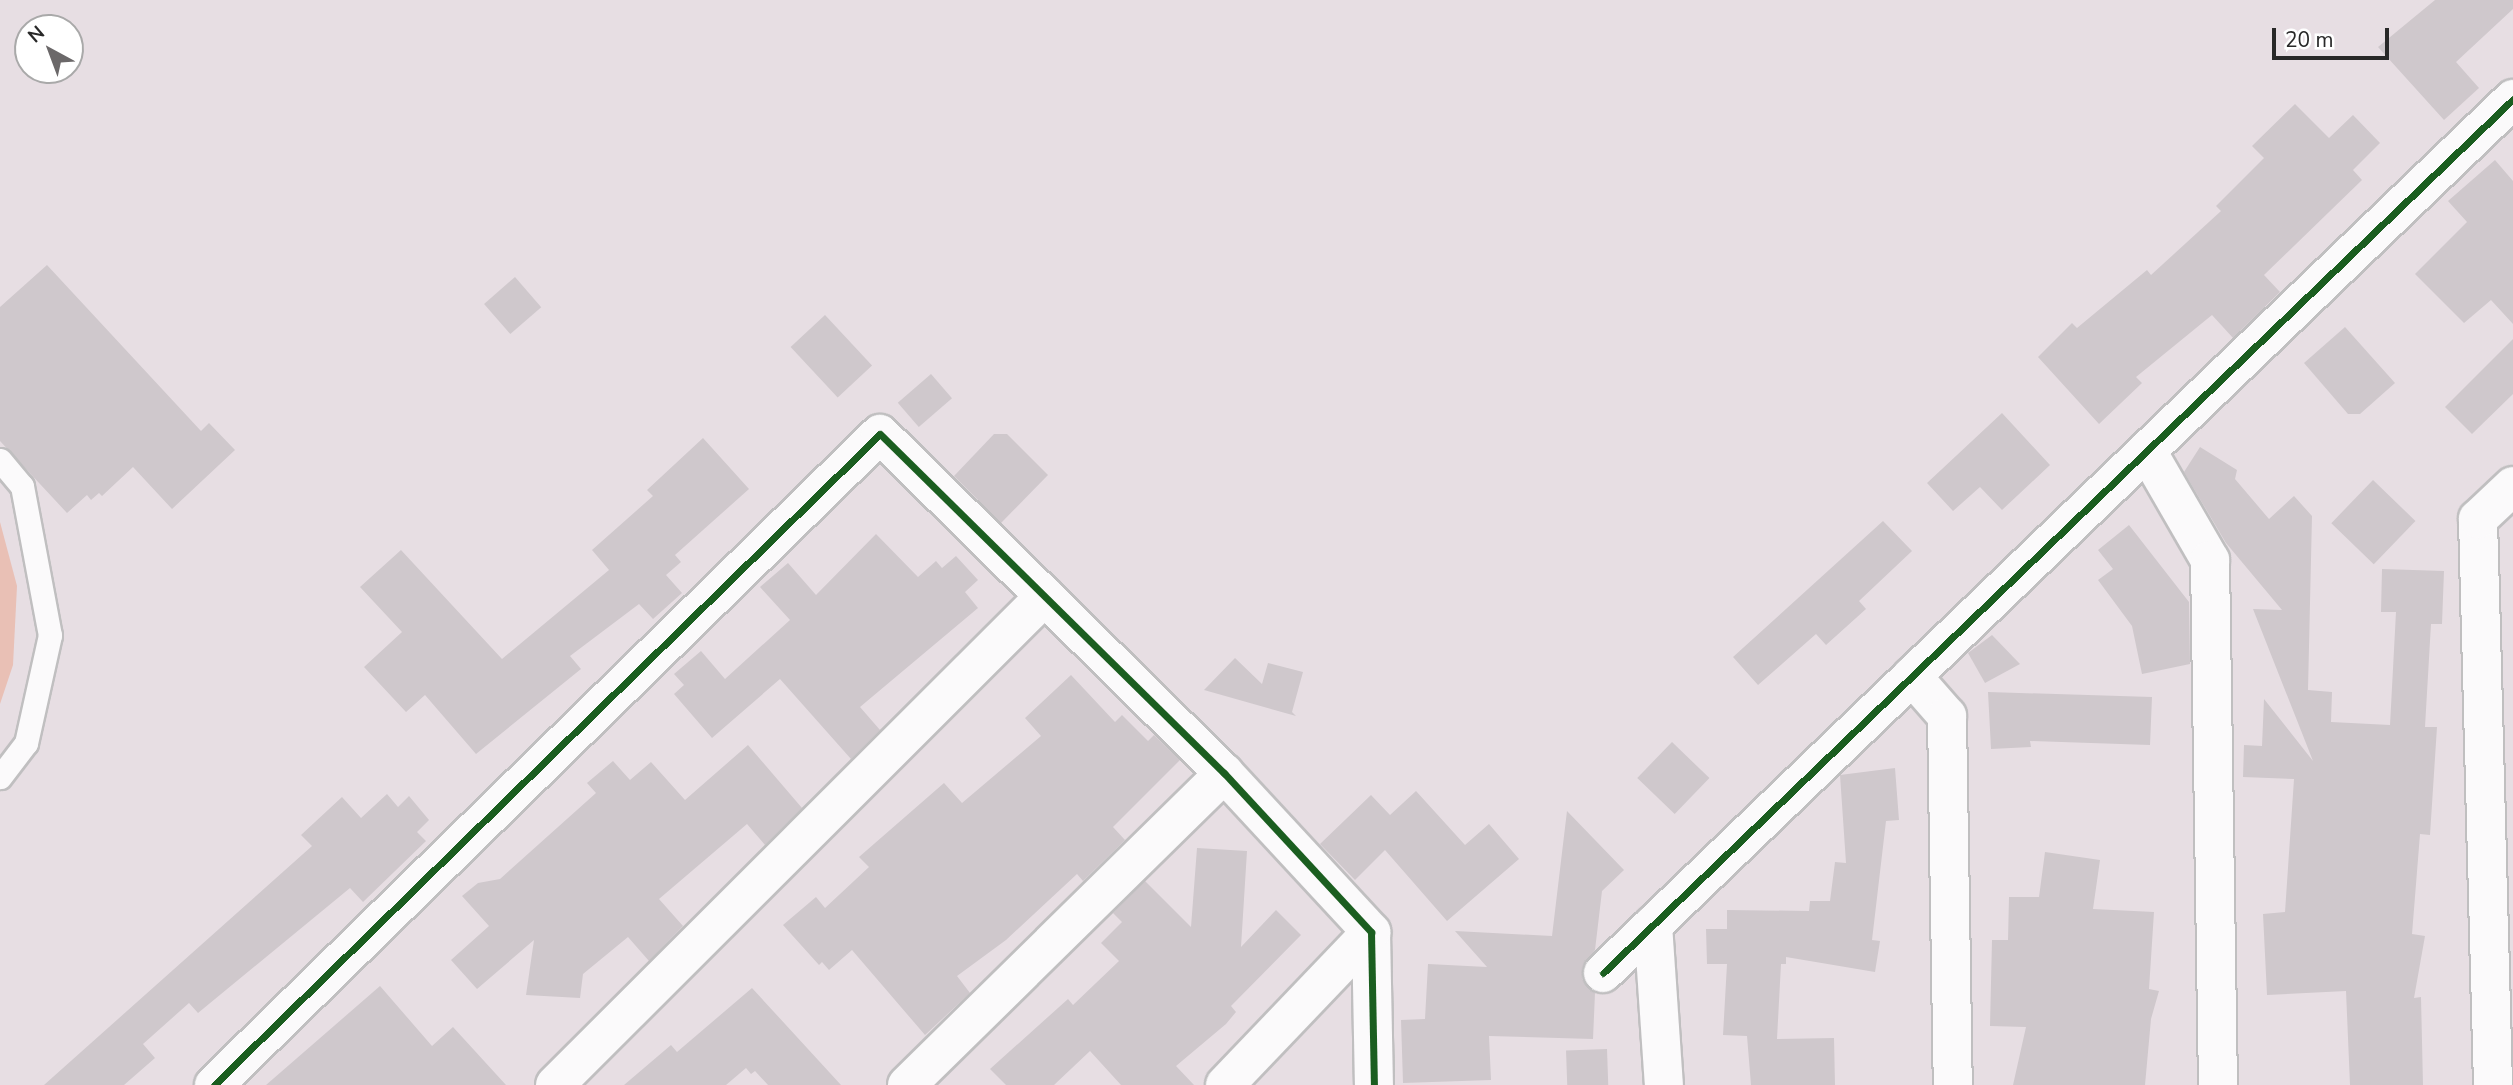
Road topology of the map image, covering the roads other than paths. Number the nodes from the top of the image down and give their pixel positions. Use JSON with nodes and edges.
{"nodes":[{"id":1,"x":2513,"y":99,"type":"edge"},
{"id":2,"x":2147,"y":451,"type":"junction"},
{"id":3,"x":0,"y":460,"type":"edge"},
{"id":4,"x":2513,"y":485,"type":"edge"},
{"id":5,"x":1045,"y":596,"type":"junction"},
{"id":6,"x":1912,"y":676,"type":"junction"},
{"id":7,"x":1224,"y":773,"type":"junction"},
{"id":8,"x":0,"y":777,"type":"edge"},
{"id":9,"x":1653,"y":925,"type":"junction"},
{"id":10,"x":1371,"y":932,"type":"junction"},
{"id":11,"x":1603,"y":973,"type":"dead end"},
{"id":12,"x":214,"y":1085,"type":"edge"},
{"id":13,"x":555,"y":1085,"type":"edge"},
{"id":14,"x":907,"y":1085,"type":"edge"},
{"id":15,"x":1225,"y":1085,"type":"edge"},
{"id":16,"x":1374,"y":1085,"type":"edge"},
{"id":17,"x":1664,"y":1085,"type":"edge"},
{"id":18,"x":1953,"y":1085,"type":"edge"},
{"id":19,"x":2218,"y":1085,"type":"edge"},
{"id":20,"x":2493,"y":1085,"type":"edge"}],
"edges":[{"from":1,"to":2,"type":"street"},
{"from":2,"to":6,"type":"street"},
{"from":2,"to":19,"type":"street"},
{"from":3,"to":8,"type":"lane"},
{"from":4,"to":20,"type":"street"},
{"from":5,"to":7,"type":"street"},
{"from":5,"to":12,"type":"street"},
{"from":5,"to":13,"type":"street"},
{"from":6,"to":9,"type":"street"},
{"from":6,"to":18,"type":"street"},
{"from":7,"to":10,"type":"street"},
{"from":7,"to":14,"type":"street"},
{"from":9,"to":11,"type":"street"},
{"from":9,"to":17,"type":"street"},
{"from":10,"to":15,"type":"street"},
{"from":10,"to":16,"type":"street"}]}
